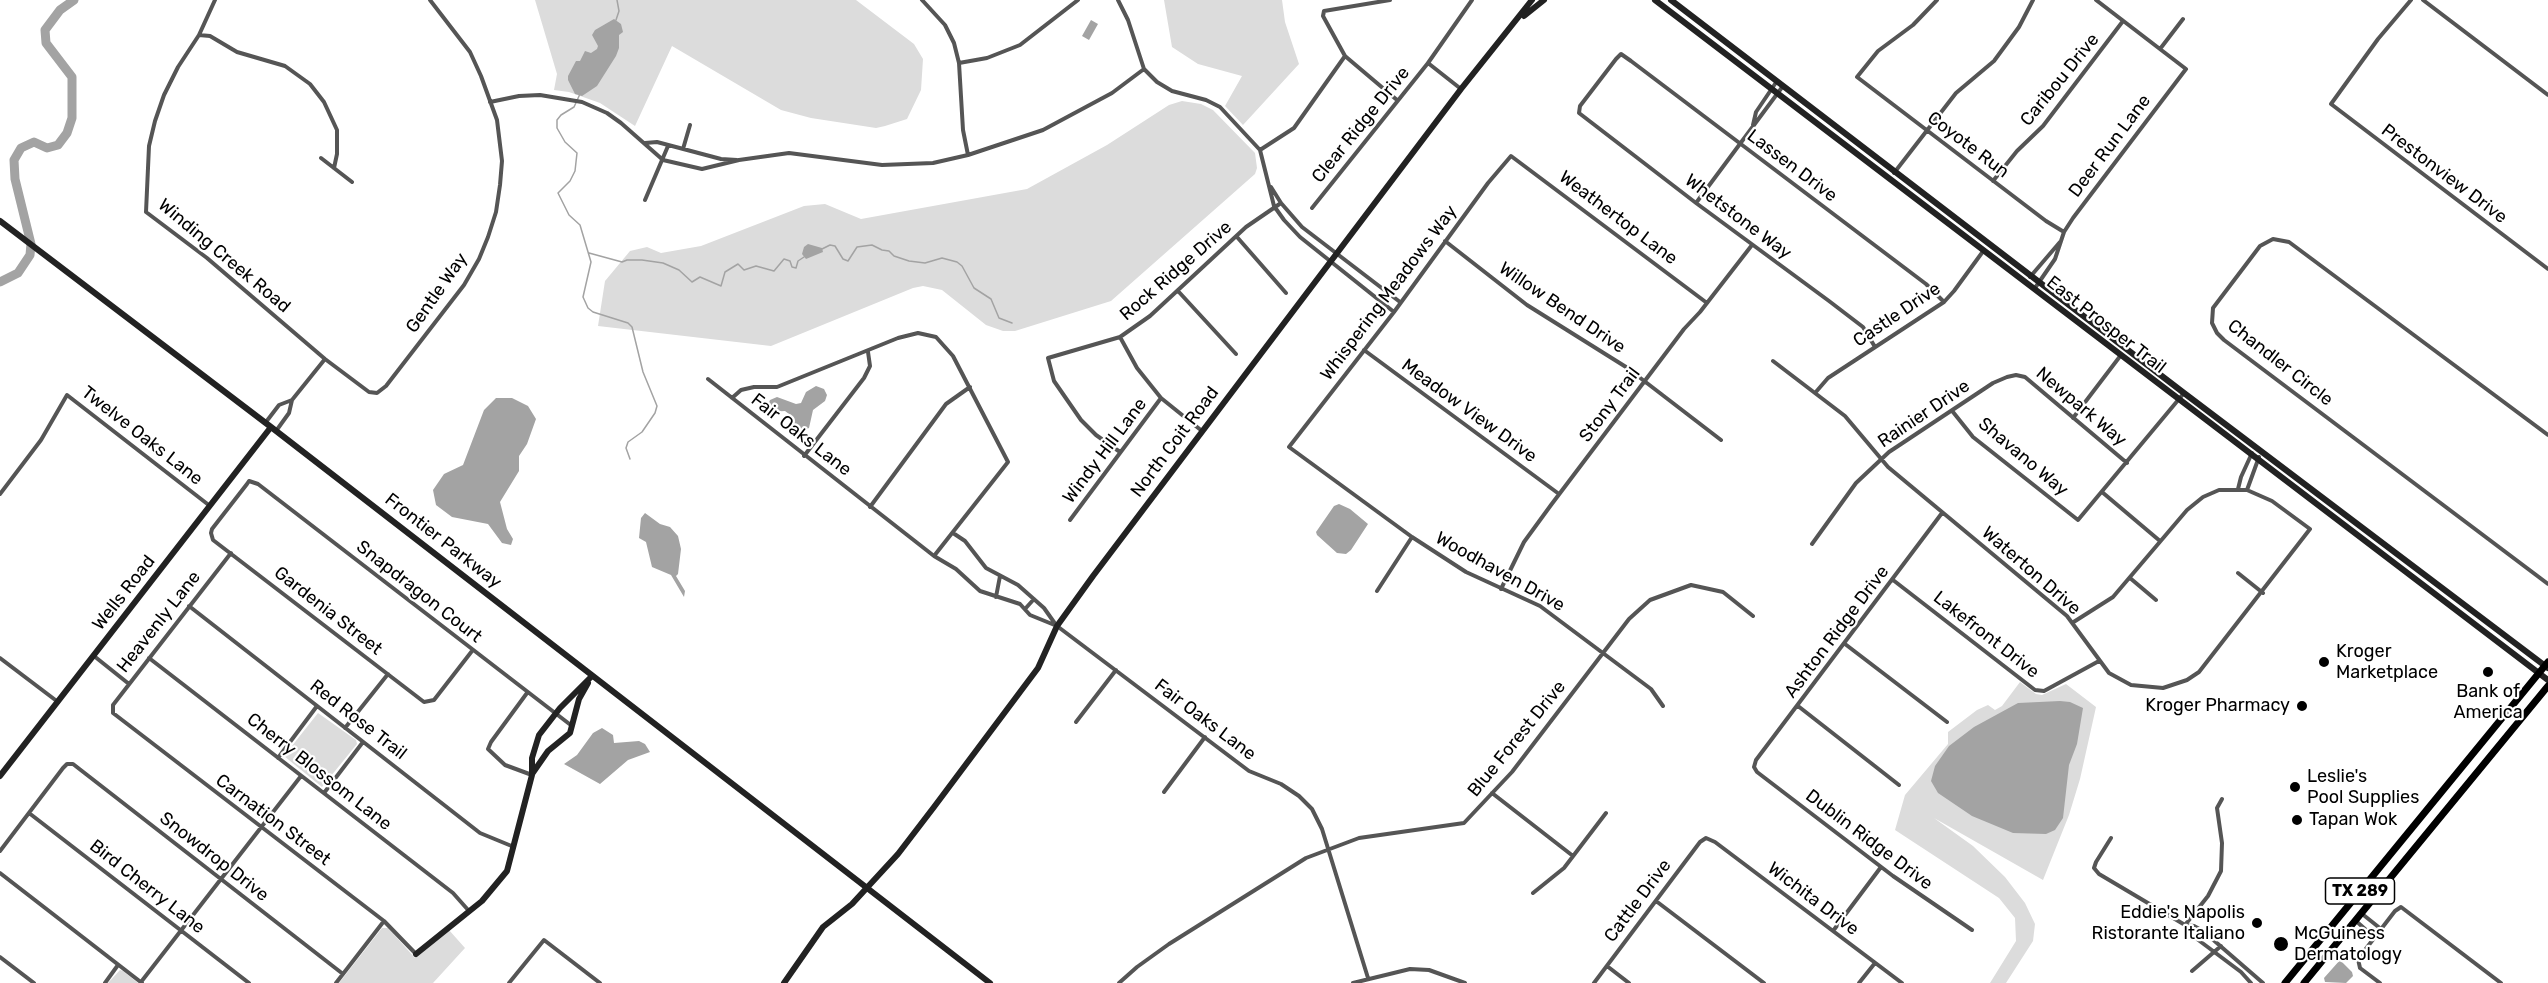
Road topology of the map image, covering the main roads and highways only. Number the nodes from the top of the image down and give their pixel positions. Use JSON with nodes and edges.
{"nodes":[{"id":1,"x":2547,"y":665,"type":"edge"},
{"id":2,"x":2548,"y":686,"type":"edge"},
{"id":3,"x":2411,"y":830,"type":"junction"},
{"id":4,"x":2422,"y":839,"type":"junction"},
{"id":5,"x":2285,"y":983,"type":"edge"},
{"id":6,"x":2304,"y":983,"type":"edge"}],
"edges":[{"from":1,"to":3,"type":"main road","number":"TX 289"},
{"from":2,"to":4,"type":"main road","number":"TX 289"},
{"from":3,"to":4,"type":"main road"},
{"from":3,"to":5,"type":"main road","number":"TX 289"},
{"from":4,"to":6,"type":"main road","number":"TX 289"}]}
